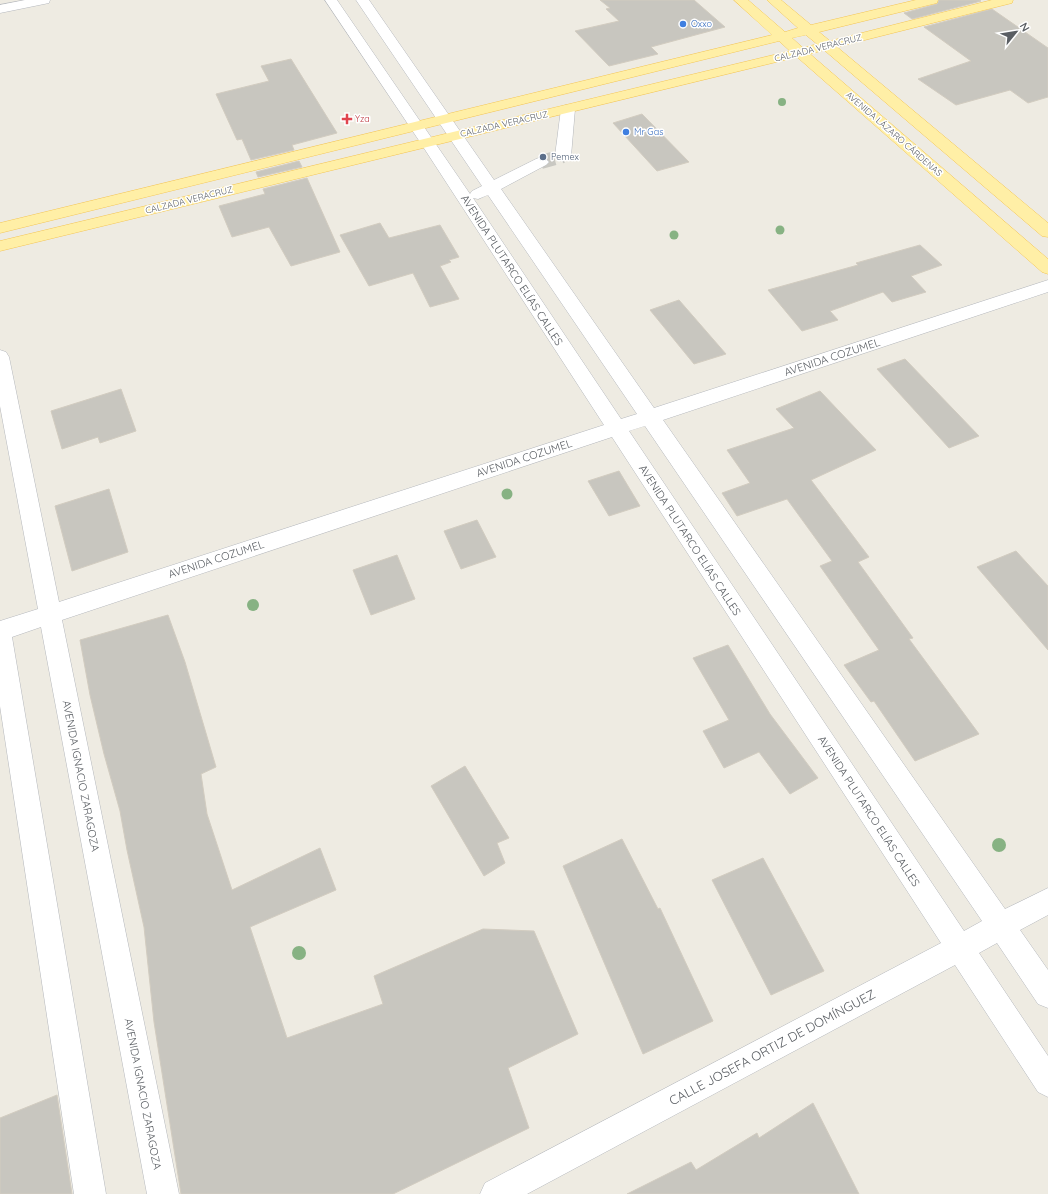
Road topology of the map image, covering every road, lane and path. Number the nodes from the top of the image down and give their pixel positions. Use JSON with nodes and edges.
{"nodes":[{"id":1,"x":44,"y":0,"type":"edge"},
{"id":2,"x":331,"y":0,"type":"edge"},
{"id":3,"x":362,"y":0,"type":"edge"},
{"id":4,"x":740,"y":0,"type":"edge"},
{"id":5,"x":773,"y":0,"type":"edge"},
{"id":6,"x":932,"y":0,"type":"edge"},
{"id":7,"x":1007,"y":0,"type":"edge"},
{"id":8,"x":0,"y":9,"type":"edge"},
{"id":9,"x":808,"y":29,"type":"junction"},
{"id":10,"x":782,"y":36,"type":"junction"},
{"id":11,"x":826,"y":45,"type":"junction"},
{"id":12,"x":802,"y":52,"type":"junction"},
{"id":13,"x":568,"y":109,"type":"junction"},
{"id":14,"x":449,"y":127,"type":"junction"},
{"id":15,"x":422,"y":134,"type":"junction"},
{"id":16,"x":563,"y":156,"type":"dead end"},
{"id":17,"x":541,"y":162,"type":"tunnel mouth"},
{"id":18,"x":490,"y":187,"type":"junction"},
{"id":19,"x":466,"y":200,"type":"junction"},
{"id":20,"x":0,"y":228,"type":"edge"},
{"id":21,"x":1048,"y":232,"type":"edge"},
{"id":22,"x":0,"y":246,"type":"edge"},
{"id":23,"x":1048,"y":268,"type":"edge"},
{"id":24,"x":1048,"y":286,"type":"edge"},
{"id":25,"x":0,"y":357,"type":"edge"},
{"id":26,"x":649,"y":417,"type":"junction"},
{"id":27,"x":616,"y":428,"type":"junction"},
{"id":28,"x":50,"y":614,"type":"junction"},
{"id":29,"x":0,"y":631,"type":"edge"},
{"id":30,"x":1048,"y":901,"type":"edge"},
{"id":31,"x":1001,"y":925,"type":"junction"},
{"id":32,"x":959,"y":947,"type":"junction"},
{"id":33,"x":1048,"y":994,"type":"edge"},
{"id":34,"x":1048,"y":1082,"type":"edge"},
{"id":35,"x":90,"y":1194,"type":"edge"},
{"id":36,"x":163,"y":1194,"type":"edge"},
{"id":37,"x":496,"y":1194,"type":"edge"}],
"edges":[{"from":1,"to":8,"type":"street"},
{"from":2,"to":15,"type":"street","name":"AVENIDA PLUTARCO ELÍAS CALLES"},
{"from":3,"to":14,"type":"street"},
{"from":4,"to":10,"type":"main road","name":"AVENIDA LÁZARO CÁRDENAS"},
{"from":5,"to":9,"type":"main road"},
{"from":6,"to":9,"type":"main road","name":"CALZADA VERACRUZ"},
{"from":7,"to":11,"type":"main road","name":"CALZADA VERACRUZ"},
{"from":9,"to":10,"type":"main road","name":"CALZADA VERACRUZ"},
{"from":9,"to":11,"type":"main road"},
{"from":10,"to":12,"type":"main road","name":"AVENIDA LÁZARO CÁRDENAS"},
{"from":10,"to":14,"type":"main road","name":"CALZADA VERACRUZ"},
{"from":11,"to":12,"type":"main road","name":"CALZADA VERACRUZ"},
{"from":11,"to":21,"type":"main road"},
{"from":12,"to":13,"type":"main road","name":"CALZADA VERACRUZ"},
{"from":12,"to":23,"type":"main road","name":"AVENIDA LÁZARO CÁRDENAS"},
{"from":13,"to":14,"type":"main road","name":"CALZADA VERACRUZ"},
{"from":13,"to":16,"type":"street"},
{"from":14,"to":15,"type":"main road","name":"CALZADA VERACRUZ"},
{"from":14,"to":15,"type":"main road","name":"CALZADA VERACRUZ"},
{"from":14,"to":18,"type":"street"},
{"from":15,"to":19,"type":"street","name":"AVENIDA PLUTARCO ELÍAS CALLES"},
{"from":15,"to":20,"type":"main road","name":"CALZADA VERACRUZ"},
{"from":15,"to":22,"type":"main road","name":"CALZADA VERACRUZ"},
{"from":17,"to":18,"type":"street"},
{"from":18,"to":19,"type":"street"},
{"from":18,"to":26,"type":"street"},
{"from":19,"to":27,"type":"street","name":"AVENIDA PLUTARCO ELÍAS CALLES"},
{"from":24,"to":26,"type":"street","name":"AVENIDA COZUMEL"},
{"from":25,"to":28,"type":"street","name":"AVENIDA IGNACIO ZARAGOZA"},
{"from":26,"to":27,"type":"street","name":"AVENIDA COZUMEL"},
{"from":26,"to":31,"type":"street"},
{"from":27,"to":28,"type":"street","name":"AVENIDA COZUMEL"},
{"from":27,"to":32,"type":"street","name":"AVENIDA PLUTARCO ELÍAS CALLES"},
{"from":28,"to":29,"type":"street","name":"AVENIDA COZUMEL"},
{"from":28,"to":36,"type":"street","name":"AVENIDA IGNACIO ZARAGOZA"},
{"from":29,"to":35,"type":"street"},
{"from":30,"to":31,"type":"street","name":"CALLE JOSEFA ORTIZ DE DOMÍNGUEZ"},
{"from":31,"to":32,"type":"street","name":"CALLE JOSEFA ORTIZ DE DOMÍNGUEZ"},
{"from":31,"to":33,"type":"street"},
{"from":32,"to":34,"type":"street","name":"AVENIDA PLUTARCO ELÍAS CALLES"},
{"from":32,"to":37,"type":"street","name":"CALLE JOSEFA ORTIZ DE DOMÍNGUEZ"}]}
